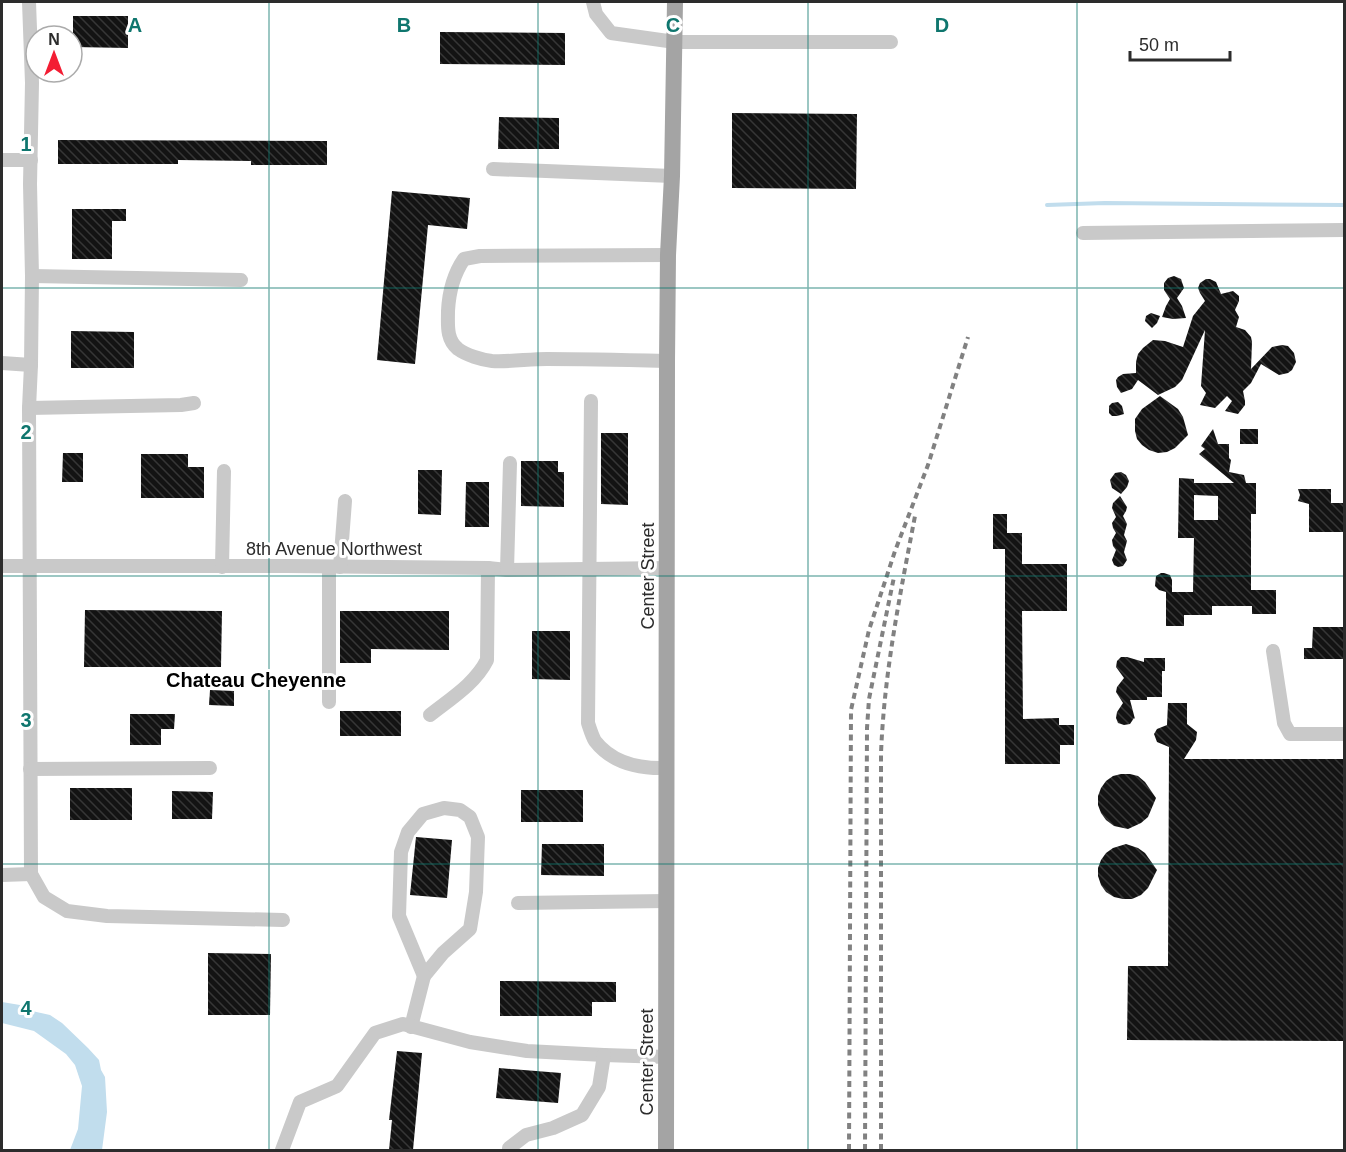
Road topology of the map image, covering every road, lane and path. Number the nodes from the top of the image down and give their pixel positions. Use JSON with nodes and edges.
{"nodes":[{"id":1,"x":29,"y":2,"type":"edge"},
{"id":2,"x":593,"y":2,"type":"edge"},
{"id":3,"x":675,"y":2,"type":"edge"},
{"id":4,"x":675,"y":42,"type":"junction"},
{"id":5,"x":891,"y":42,"type":"dead end"},
{"id":6,"x":2,"y":159,"type":"edge"},
{"id":7,"x":31,"y":160,"type":"junction"},
{"id":8,"x":493,"y":170,"type":"dead end"},
{"id":9,"x":672,"y":176,"type":"junction"},
{"id":10,"x":1344,"y":230,"type":"edge"},
{"id":11,"x":1083,"y":233,"type":"dead end"},
{"id":12,"x":668,"y":255,"type":"junction"},
{"id":13,"x":32,"y":276,"type":"junction"},
{"id":14,"x":242,"y":280,"type":"dead end"},
{"id":15,"x":667,"y":361,"type":"junction"},
{"id":16,"x":2,"y":363,"type":"edge"},
{"id":17,"x":31,"y":365,"type":"junction"},
{"id":18,"x":591,"y":401,"type":"dead end"},
{"id":19,"x":194,"y":403,"type":"dead end"},
{"id":20,"x":29,"y":408,"type":"junction"},
{"id":21,"x":510,"y":463,"type":"dead end"},
{"id":22,"x":224,"y":471,"type":"dead end"},
{"id":23,"x":345,"y":501,"type":"dead end"},
{"id":24,"x":2,"y":566,"type":"edge"},
{"id":25,"x":30,"y":567,"type":"junction"},
{"id":26,"x":222,"y":567,"type":"junction"},
{"id":27,"x":335,"y":567,"type":"junction"},
{"id":28,"x":488,"y":568,"type":"junction"},
{"id":29,"x":667,"y":568,"type":"junction"},
{"id":30,"x":590,"y":569,"type":"junction"},
{"id":31,"x":507,"y":570,"type":"junction"},
{"id":32,"x":1273,"y":651,"type":"dead end"},
{"id":33,"x":329,"y":702,"type":"dead end"},
{"id":34,"x":429,"y":715,"type":"dead end"},
{"id":35,"x":1344,"y":734,"type":"edge"},
{"id":36,"x":210,"y":768,"type":"dead end"},
{"id":37,"x":667,"y":768,"type":"junction"},
{"id":38,"x":30,"y":769,"type":"junction"},
{"id":39,"x":31,"y":874,"type":"junction"},
{"id":40,"x":2,"y":875,"type":"edge"},
{"id":41,"x":666,"y":901,"type":"junction"},
{"id":42,"x":518,"y":903,"type":"dead end"},
{"id":43,"x":283,"y":921,"type":"dead end"},
{"id":44,"x":424,"y":976,"type":"junction"},
{"id":45,"x":411,"y":1027,"type":"junction"},
{"id":46,"x":604,"y":1055,"type":"junction"},
{"id":47,"x":666,"y":1057,"type":"junction"},
{"id":48,"x":282,"y":1150,"type":"edge"},
{"id":49,"x":509,"y":1150,"type":"edge"},
{"id":50,"x":666,"y":1150,"type":"edge"}],
"edges":[{"from":1,"to":7,"type":"street"},
{"from":2,"to":4,"type":"street"},
{"from":3,"to":4,"type":"main road","name":"Center Street"},
{"from":4,"to":5,"type":"street"},
{"from":4,"to":9,"type":"main road","name":"Center Street"},
{"from":6,"to":7,"type":"street"},
{"from":7,"to":13,"type":"street"},
{"from":8,"to":9,"type":"street"},
{"from":9,"to":12,"type":"main road","name":"Center Street"},
{"from":10,"to":11,"type":"street"},
{"from":12,"to":15,"type":"main road","name":"Center Street"},
{"from":12,"to":15,"type":"street"},
{"from":13,"to":14,"type":"street"},
{"from":13,"to":17,"type":"street"},
{"from":15,"to":29,"type":"main road","name":"Center Street"},
{"from":16,"to":17,"type":"street"},
{"from":17,"to":20,"type":"street"},
{"from":18,"to":30,"type":"street"},
{"from":19,"to":20,"type":"street"},
{"from":20,"to":25,"type":"street"},
{"from":21,"to":31,"type":"street"},
{"from":22,"to":26,"type":"street"},
{"from":23,"to":27,"type":"street"},
{"from":24,"to":25,"type":"street","name":"8th Avenue Northwest"},
{"from":25,"to":26,"type":"street","name":"8th Avenue Northwest"},
{"from":25,"to":38,"type":"street"},
{"from":26,"to":27,"type":"street","name":"8th Avenue Northwest"},
{"from":27,"to":28,"type":"street","name":"8th Avenue Northwest"},
{"from":27,"to":33,"type":"street"},
{"from":28,"to":31,"type":"street","name":"8th Avenue Northwest"},
{"from":28,"to":34,"type":"street"},
{"from":29,"to":30,"type":"street","name":"8th Avenue Northwest"},
{"from":29,"to":37,"type":"main road","name":"Center Street"},
{"from":30,"to":31,"type":"street","name":"8th Avenue Northwest"},
{"from":30,"to":37,"type":"street"},
{"from":32,"to":35,"type":"street"},
{"from":36,"to":38,"type":"street"},
{"from":37,"to":41,"type":"main road","name":"Center Street"},
{"from":38,"to":39,"type":"street"},
{"from":39,"to":40,"type":"street"},
{"from":39,"to":43,"type":"street"},
{"from":41,"to":42,"type":"street"},
{"from":41,"to":47,"type":"main road","name":"Center Street"},
{"from":44,"to":44,"type":"street"},
{"from":44,"to":45,"type":"street"},
{"from":45,"to":46,"type":"street"},
{"from":45,"to":48,"type":"street"},
{"from":46,"to":47,"type":"street"},
{"from":46,"to":49,"type":"street"},
{"from":47,"to":50,"type":"main road","name":"Center Street"}]}
